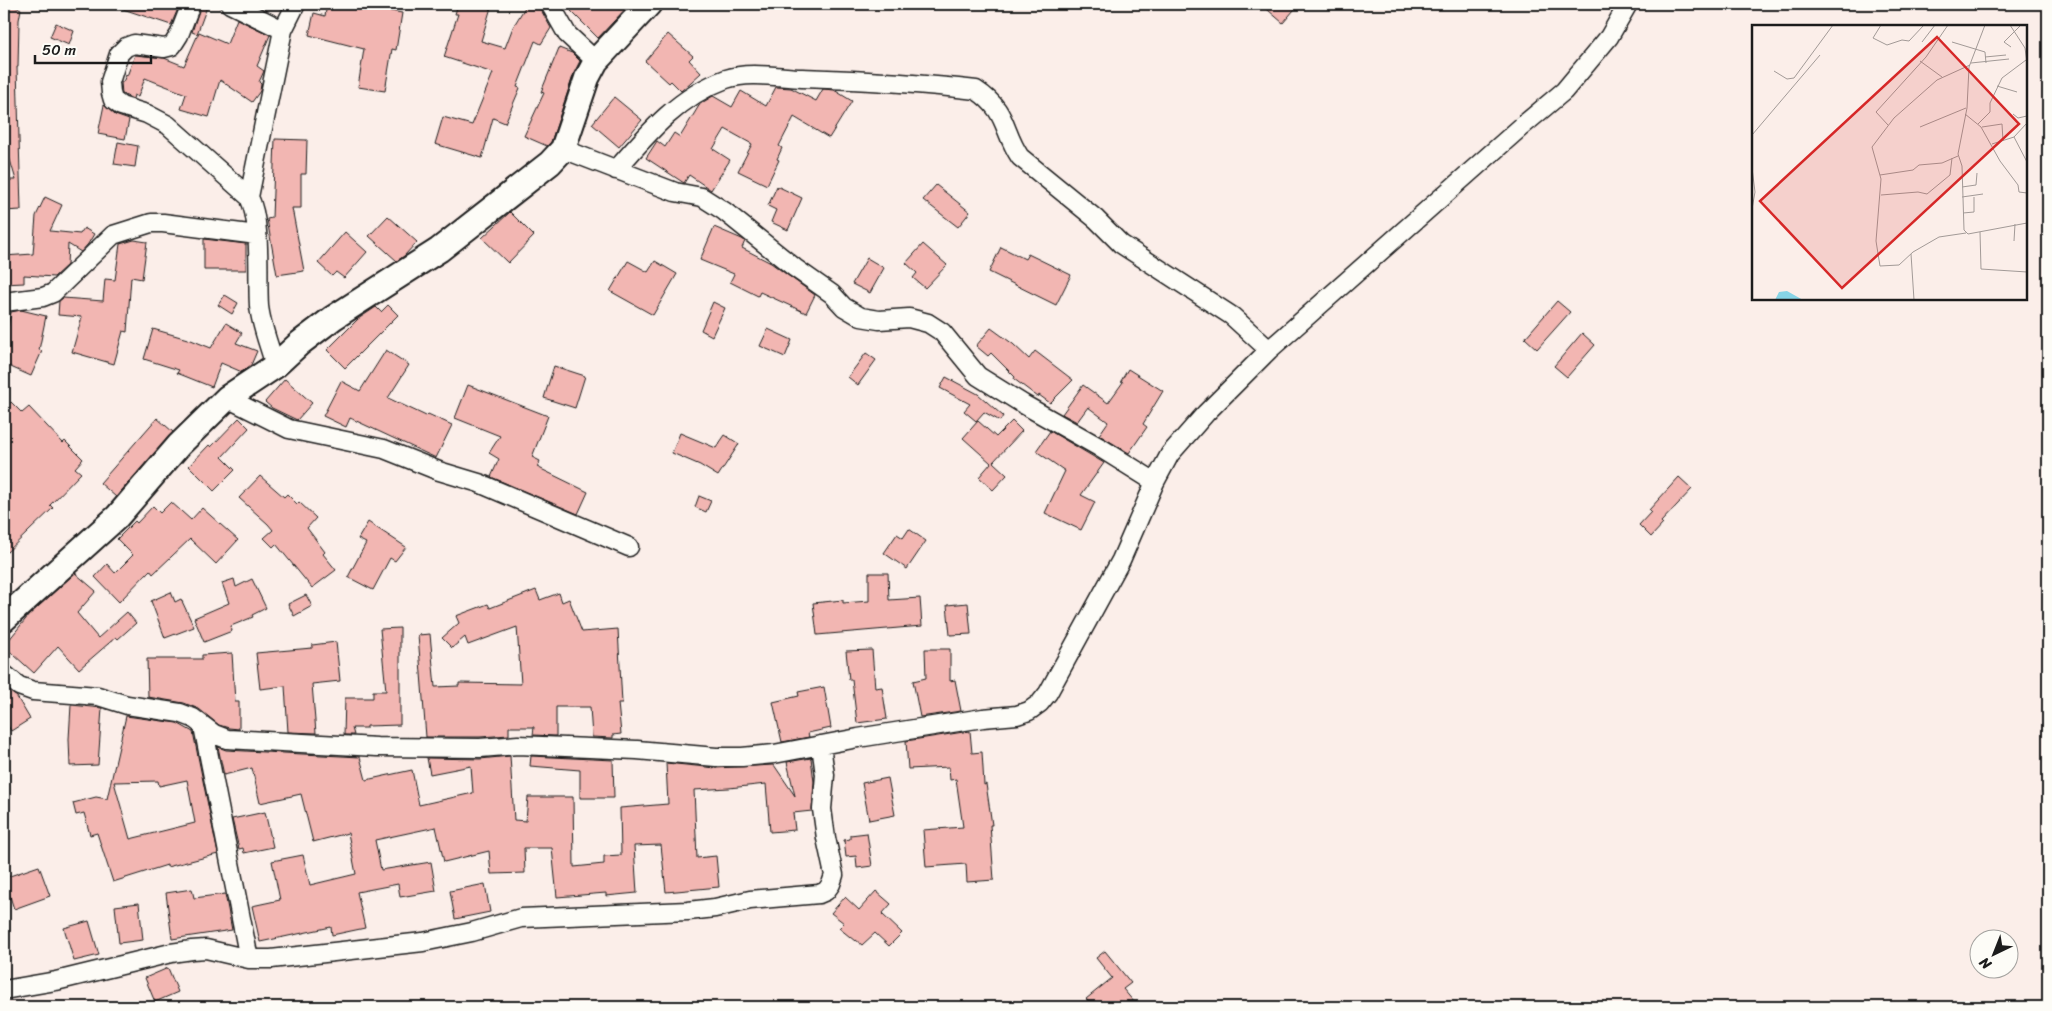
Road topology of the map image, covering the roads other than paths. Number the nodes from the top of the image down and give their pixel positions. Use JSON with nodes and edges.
{"nodes":[{"id":1,"x":191,"y":4,"type":"edge"},
{"id":2,"x":230,"y":4,"type":"edge"},
{"id":3,"x":296,"y":4,"type":"edge"},
{"id":4,"x":550,"y":4,"type":"edge"},
{"id":5,"x":649,"y":4,"type":"edge"},
{"id":6,"x":1628,"y":4,"type":"edge"},
{"id":7,"x":283,"y":30,"type":"junction"},
{"id":8,"x":596,"y":61,"type":"junction"},
{"id":9,"x":563,"y":149,"type":"junction"},
{"id":10,"x":616,"y":170,"type":"junction"},
{"id":11,"x":250,"y":197,"type":"junction"},
{"id":12,"x":257,"y":235,"type":"junction"},
{"id":13,"x":4,"y":302,"type":"edge"},
{"id":14,"x":1269,"y":350,"type":"junction"},
{"id":15,"x":275,"y":366,"type":"junction"},
{"id":16,"x":227,"y":398,"type":"junction"},
{"id":17,"x":1155,"y":482,"type":"junction"},
{"id":18,"x":629,"y":547,"type":"dead end"},
{"id":19,"x":4,"y":619,"type":"edge"},
{"id":20,"x":4,"y":674,"type":"edge"},
{"id":21,"x":203,"y":726,"type":"junction"},
{"id":22,"x":821,"y":745,"type":"junction"},
{"id":23,"x":249,"y":958,"type":"junction"},
{"id":24,"x":4,"y":990,"type":"edge"}],
"edges":[{"from":1,"to":11,"type":"street"},
{"from":2,"to":7,"type":"street"},
{"from":3,"to":7,"type":"street"},
{"from":4,"to":8,"type":"street"},
{"from":5,"to":8,"type":"street"},
{"from":6,"to":14,"type":"street"},
{"from":7,"to":11,"type":"street"},
{"from":8,"to":9,"type":"street"},
{"from":9,"to":10,"type":"street"},
{"from":9,"to":15,"type":"street"},
{"from":10,"to":14,"type":"street"},
{"from":10,"to":17,"type":"street"},
{"from":11,"to":12,"type":"street"},
{"from":12,"to":13,"type":"street"},
{"from":12,"to":15,"type":"street"},
{"from":14,"to":17,"type":"street"},
{"from":15,"to":16,"type":"street"},
{"from":16,"to":18,"type":"street"},
{"from":16,"to":19,"type":"street"},
{"from":17,"to":22,"type":"street"},
{"from":20,"to":21,"type":"street"},
{"from":21,"to":22,"type":"street"},
{"from":21,"to":23,"type":"street"},
{"from":22,"to":23,"type":"street"},
{"from":23,"to":24,"type":"street"}]}
